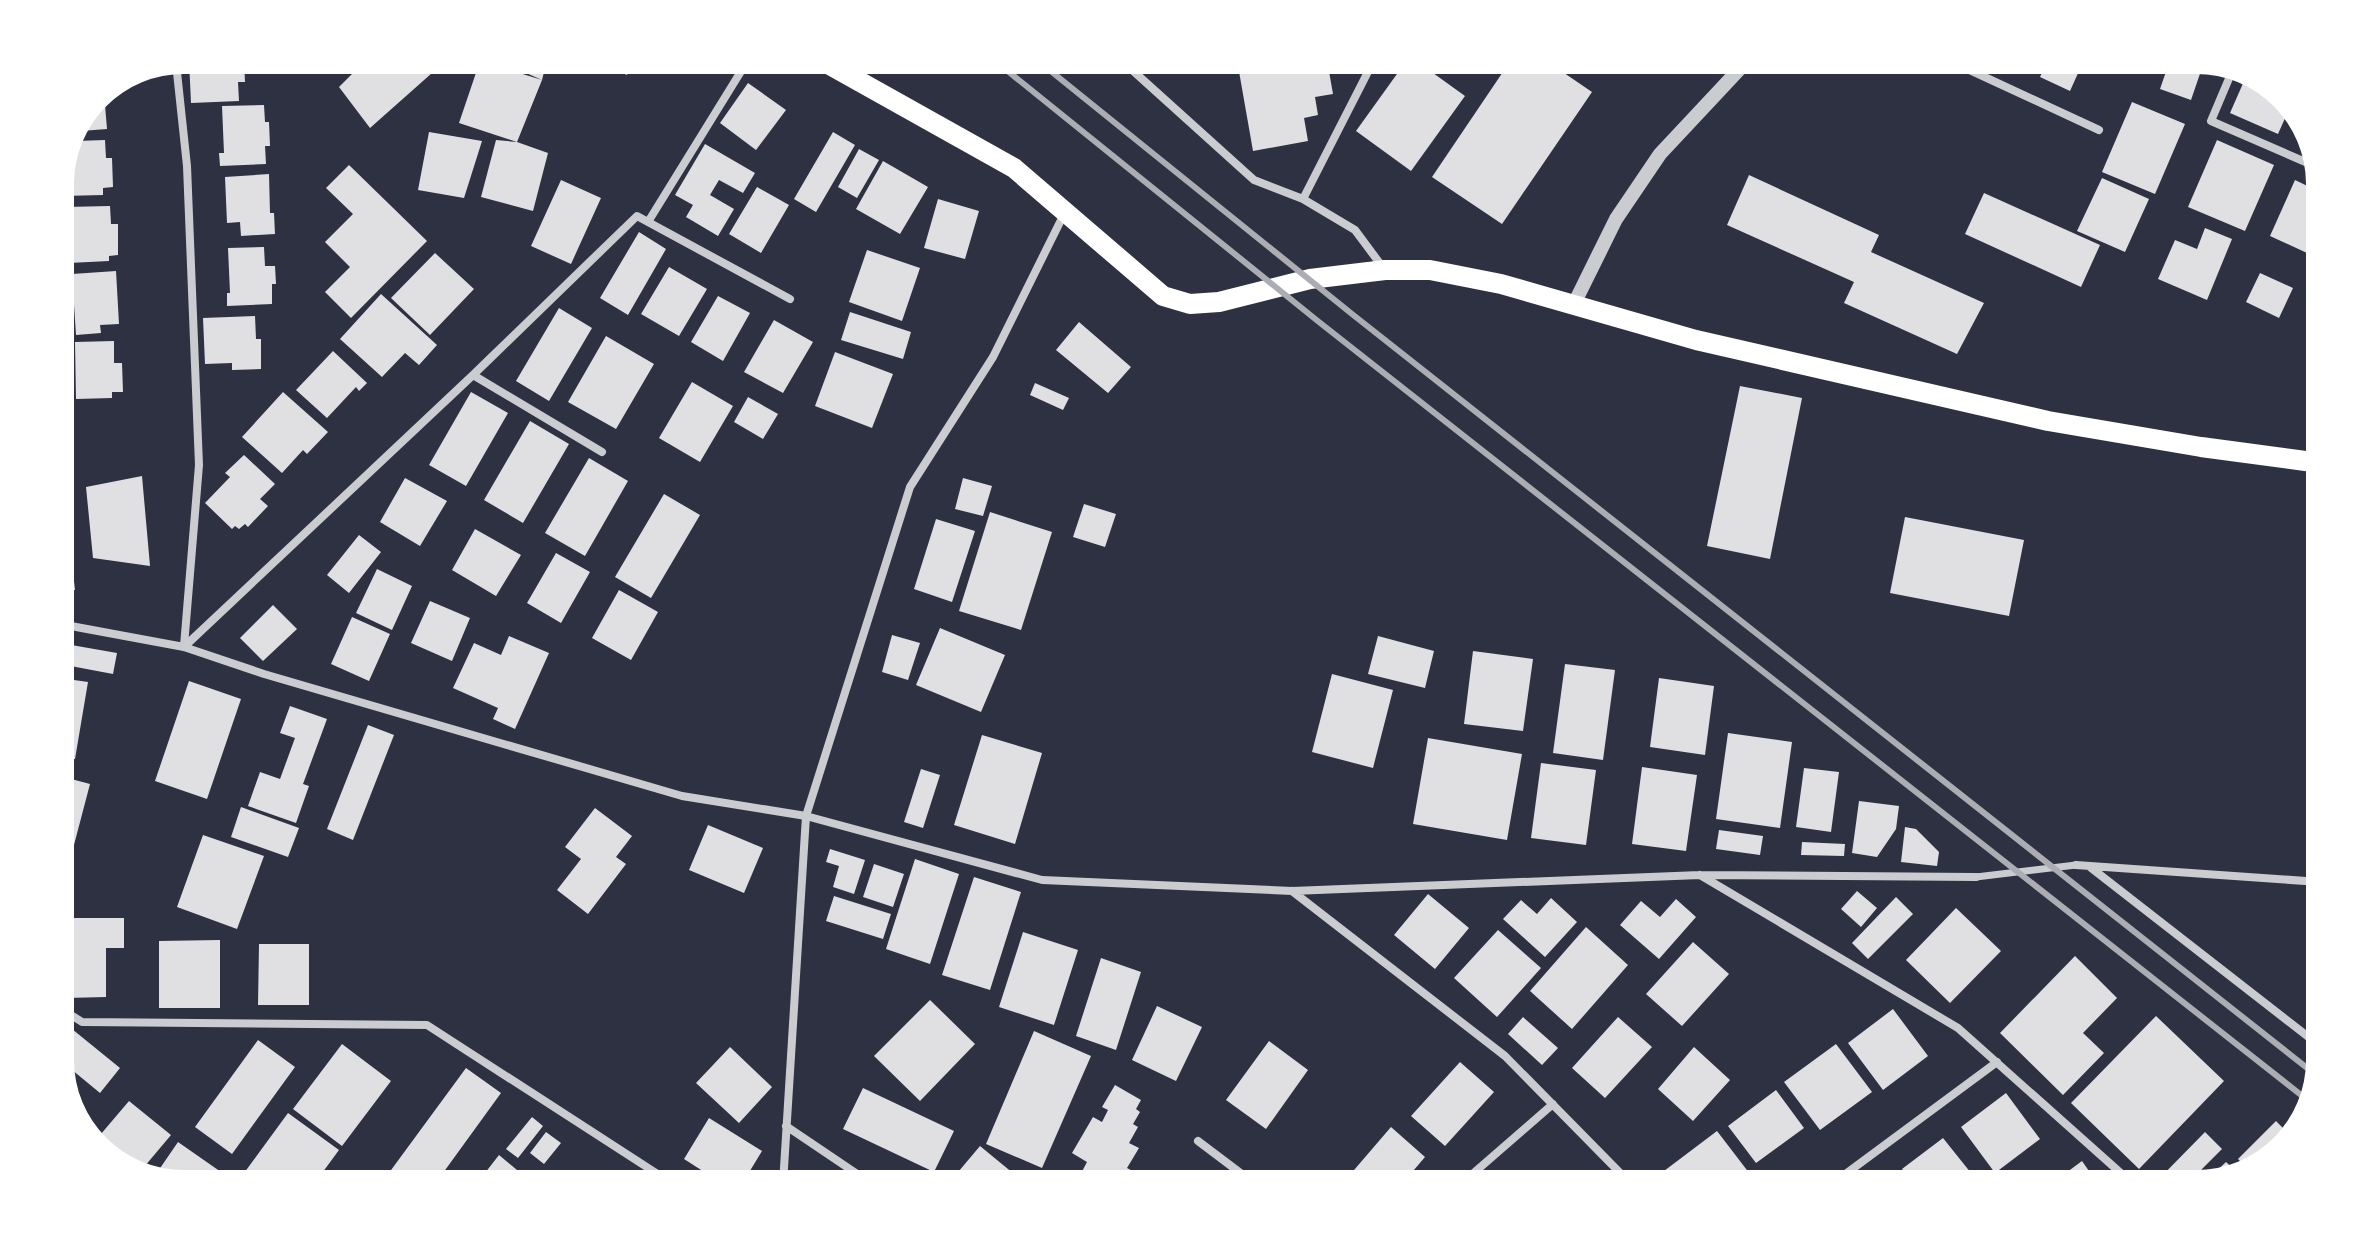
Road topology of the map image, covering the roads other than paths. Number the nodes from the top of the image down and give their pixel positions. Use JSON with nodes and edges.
{"nodes":[{"id":1,"x":739,"y":74,"type":"edge"},
{"id":2,"x":846,"y":74,"type":"edge"},
{"id":3,"x":1137,"y":74,"type":"edge"},
{"id":4,"x":1367,"y":74,"type":"edge"},
{"id":5,"x":1735,"y":74,"type":"edge"},
{"id":6,"x":1978,"y":74,"type":"edge"},
{"id":7,"x":177,"y":75,"type":"edge"},
{"id":8,"x":2229,"y":79,"type":"edge"},
{"id":9,"x":2099,"y":130,"type":"dead end"},
{"id":10,"x":2304,"y":161,"type":"edge"},
{"id":11,"x":1303,"y":199,"type":"junction"},
{"id":12,"x":1065,"y":213,"type":"junction"},
{"id":13,"x":648,"y":222,"type":"junction"},
{"id":14,"x":1385,"y":270,"type":"junction"},
{"id":15,"x":790,"y":299,"type":"dead end"},
{"id":16,"x":1574,"y":304,"type":"junction"},
{"id":17,"x":473,"y":375,"type":"junction"},
{"id":18,"x":602,"y":452,"type":"dead end"},
{"id":19,"x":2306,"y":461,"type":"edge"},
{"id":20,"x":74,"y":627,"type":"edge"},
{"id":21,"x":184,"y":647,"type":"junction"},
{"id":22,"x":806,"y":816,"type":"junction"},
{"id":23,"x":2076,"y":865,"type":"joint"},
{"id":24,"x":2090,"y":867,"type":"junction"},
{"id":25,"x":1700,"y":875,"type":"junction"},
{"id":26,"x":1976,"y":877,"type":"joint"},
{"id":27,"x":2306,"y":881,"type":"edge"},
{"id":28,"x":1292,"y":891,"type":"junction"},
{"id":29,"x":74,"y":1017,"type":"edge"},
{"id":30,"x":2306,"y":1035,"type":"edge"},
{"id":31,"x":1997,"y":1062,"type":"junction"},
{"id":32,"x":1553,"y":1104,"type":"junction"},
{"id":33,"x":786,"y":1126,"type":"junction"},
{"id":34,"x":1198,"y":1141,"type":"dead end"},
{"id":35,"x":651,"y":1170,"type":"edge"},
{"id":36,"x":784,"y":1170,"type":"edge"},
{"id":37,"x":851,"y":1170,"type":"edge"},
{"id":38,"x":1236,"y":1170,"type":"edge"},
{"id":39,"x":1477,"y":1170,"type":"edge"},
{"id":40,"x":1617,"y":1170,"type":"edge"},
{"id":41,"x":1851,"y":1170,"type":"edge"},
{"id":42,"x":2117,"y":1170,"type":"edge"}],
"edges":[{"from":1,"to":13,"type":"street"},
{"from":2,"to":12,"type":"main road"},
{"from":3,"to":11,"type":"street"},
{"from":4,"to":11,"type":"street"},
{"from":5,"to":16,"type":"street"},
{"from":6,"to":9,"type":"street"},
{"from":7,"to":21,"type":"street"},
{"from":8,"to":10,"type":"street"},
{"from":11,"to":14,"type":"street"},
{"from":12,"to":14,"type":"main road"},
{"from":12,"to":22,"type":"street"},
{"from":13,"to":15,"type":"street"},
{"from":13,"to":17,"type":"street"},
{"from":14,"to":16,"type":"main road"},
{"from":16,"to":19,"type":"main road"},
{"from":17,"to":18,"type":"street"},
{"from":17,"to":21,"type":"street"},
{"from":20,"to":21,"type":"street"},
{"from":21,"to":22,"type":"street"},
{"from":22,"to":28,"type":"street"},
{"from":22,"to":33,"type":"street"},
{"from":23,"to":24,"type":"street"},
{"from":23,"to":26,"type":"street"},
{"from":24,"to":27,"type":"street"},
{"from":24,"to":30,"type":"street"},
{"from":25,"to":26,"type":"street"},
{"from":25,"to":28,"type":"street"},
{"from":25,"to":31,"type":"street"},
{"from":28,"to":32,"type":"street"},
{"from":29,"to":35,"type":"street"},
{"from":31,"to":41,"type":"street"},
{"from":31,"to":42,"type":"street"},
{"from":32,"to":39,"type":"street"},
{"from":32,"to":40,"type":"street"},
{"from":33,"to":36,"type":"street"},
{"from":33,"to":37,"type":"street"},
{"from":34,"to":38,"type":"street"}]}
